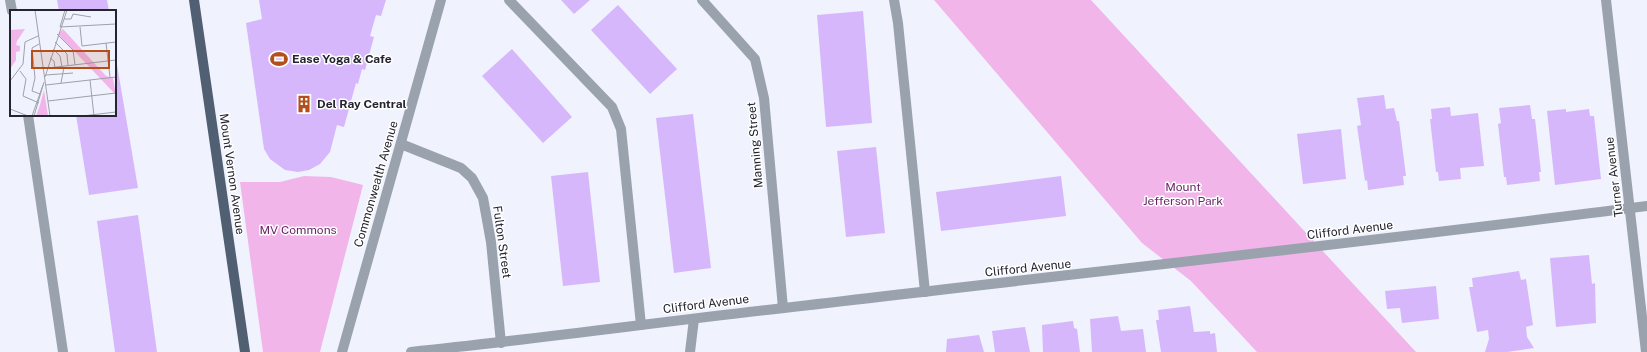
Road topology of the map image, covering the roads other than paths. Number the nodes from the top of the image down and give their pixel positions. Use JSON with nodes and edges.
{"nodes":[{"id":1,"x":10,"y":0,"type":"edge"},
{"id":2,"x":194,"y":0,"type":"edge"},
{"id":3,"x":441,"y":0,"type":"edge"},
{"id":4,"x":509,"y":0,"type":"edge"},
{"id":5,"x":702,"y":0,"type":"edge"},
{"id":6,"x":894,"y":0,"type":"edge"},
{"id":7,"x":1606,"y":0,"type":"edge"},
{"id":8,"x":12,"y":10,"type":"edge"},
{"id":9,"x":28,"y":116,"type":"edge"},
{"id":10,"x":401,"y":144,"type":"junction"},
{"id":11,"x":1647,"y":206,"type":"edge"},
{"id":12,"x":1631,"y":208,"type":"junction"},
{"id":13,"x":925,"y":292,"type":"junction"},
{"id":14,"x":783,"y":308,"type":"junction"},
{"id":15,"x":694,"y":319,"type":"junction"},
{"id":16,"x":641,"y":325,"type":"junction"},
{"id":17,"x":501,"y":343,"type":"junction"},
{"id":18,"x":63,"y":352,"type":"edge"},
{"id":19,"x":245,"y":352,"type":"edge"},
{"id":20,"x":342,"y":352,"type":"edge"},
{"id":21,"x":411,"y":352,"type":"edge"},
{"id":22,"x":690,"y":352,"type":"edge"},
{"id":23,"x":1646,"y":352,"type":"edge"}],
"edges":[{"from":1,"to":8,"type":"street"},
{"from":2,"to":19,"type":"main road","name":"Mount Vernon Avenue"},
{"from":3,"to":10,"type":"street","name":"Commonwealth Avenue"},
{"from":4,"to":16,"type":"street"},
{"from":5,"to":14,"type":"street","name":"Manning Street"},
{"from":6,"to":13,"type":"street"},
{"from":7,"to":12,"type":"street","name":"Turner Avenue"},
{"from":9,"to":18,"type":"street"},
{"from":10,"to":17,"type":"street","name":"Fulton Street"},
{"from":10,"to":20,"type":"street","name":"Commonwealth Avenue"},
{"from":11,"to":12,"type":"street","name":"Clifford Avenue"},
{"from":12,"to":13,"type":"street","name":"Clifford Avenue"},
{"from":12,"to":23,"type":"street","name":"Turner Avenue"},
{"from":13,"to":14,"type":"street","name":"Clifford Avenue"},
{"from":14,"to":15,"type":"street","name":"Clifford Avenue"},
{"from":15,"to":16,"type":"street","name":"Clifford Avenue"},
{"from":15,"to":22,"type":"street"},
{"from":16,"to":17,"type":"street","name":"Clifford Avenue"},
{"from":17,"to":21,"type":"street","name":"Clifford Avenue"}]}
